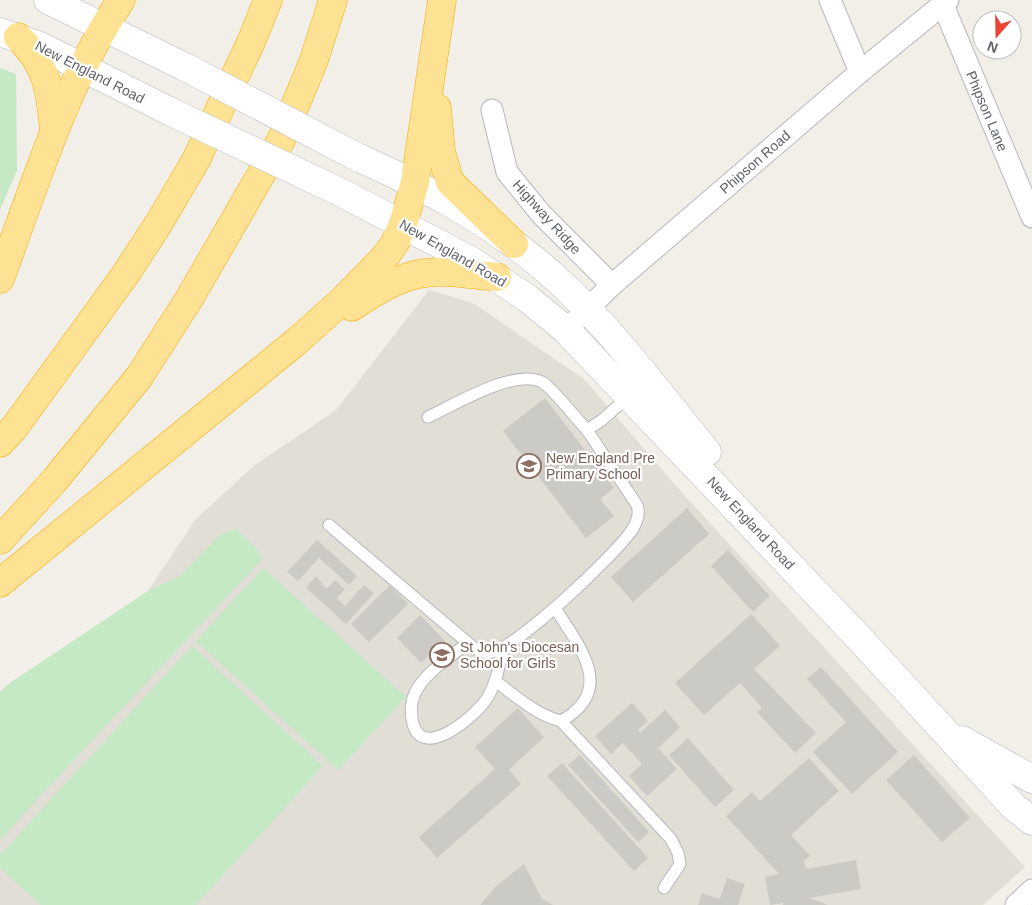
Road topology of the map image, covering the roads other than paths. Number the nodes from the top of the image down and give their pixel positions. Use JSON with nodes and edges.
{"nodes":[{"id":1,"x":48,"y":0,"type":"edge"},
{"id":2,"x":121,"y":0,"type":"edge"},
{"id":3,"x":268,"y":0,"type":"edge"},
{"id":4,"x":333,"y":0,"type":"edge"},
{"id":5,"x":442,"y":0,"type":"edge"},
{"id":6,"x":830,"y":0,"type":"edge"},
{"id":7,"x":945,"y":2,"type":"edge"},
{"id":8,"x":102,"y":28,"type":"junction"},
{"id":9,"x":9,"y":34,"type":"edge"},
{"id":10,"x":435,"y":61,"type":"junction"},
{"id":11,"x":82,"y":68,"type":"junction"},
{"id":12,"x":860,"y":72,"type":"junction"},
{"id":13,"x":492,"y":110,"type":"dead end"},
{"id":14,"x":54,"y":134,"type":"junction"},
{"id":15,"x":415,"y":182,"type":"junction"},
{"id":16,"x":1032,"y":217,"type":"edge"},
{"id":17,"x":403,"y":224,"type":"junction"},
{"id":18,"x":514,"y":244,"type":"junction"},
{"id":19,"x":497,"y":276,"type":"junction"},
{"id":20,"x":0,"y":279,"type":"edge"},
{"id":21,"x":612,"y":285,"type":"junction"},
{"id":22,"x":588,"y":309,"type":"junction"},
{"id":23,"x":566,"y":330,"type":"junction"},
{"id":24,"x":296,"y":342,"type":"junction"},
{"id":25,"x":631,"y":395,"type":"junction"},
{"id":26,"x":428,"y":417,"type":"dead end"},
{"id":27,"x":587,"y":430,"type":"junction"},
{"id":28,"x":692,"y":434,"type":"junction"},
{"id":29,"x":0,"y":443,"type":"edge"},
{"id":30,"x":697,"y":466,"type":"junction"},
{"id":31,"x":329,"y":525,"type":"dead end"},
{"id":32,"x":0,"y":540,"type":"edge"},
{"id":33,"x":0,"y":583,"type":"edge"},
{"id":34,"x":555,"y":608,"type":"junction"},
{"id":35,"x":860,"y":639,"type":"junction"},
{"id":36,"x":468,"y":643,"type":"junction"},
{"id":37,"x":503,"y":649,"type":"junction"},
{"id":38,"x":495,"y":681,"type":"junction"},
{"id":39,"x":562,"y":721,"type":"junction"},
{"id":40,"x":937,"y":725,"type":"junction"},
{"id":41,"x":1032,"y":779,"type":"edge"},
{"id":42,"x":1032,"y":821,"type":"edge"},
{"id":43,"x":664,"y":888,"type":"dead end"},
{"id":44,"x":1032,"y":890,"type":"edge"},
{"id":45,"x":1016,"y":905,"type":"edge"}],
"edges":[{"from":1,"to":8,"type":"street","name":"New England Road"},
{"from":2,"to":8,"type":"highway"},
{"from":3,"to":29,"type":"highway"},
{"from":4,"to":32,"type":"highway"},
{"from":5,"to":10,"type":"highway"},
{"from":6,"to":12,"type":"street"},
{"from":7,"to":12,"type":"street","name":"Phipson Road"},
{"from":7,"to":16,"type":"street","name":"Phipson Lane"},
{"from":8,"to":11,"type":"highway"},
{"from":8,"to":15,"type":"street","name":"New England Road","bridge":true},
{"from":9,"to":11,"type":"street","name":"New England Road"},
{"from":9,"to":14,"type":"highway"},
{"from":10,"to":15,"type":"highway"},
{"from":10,"to":18,"type":"highway"},
{"from":11,"to":14,"type":"highway"},
{"from":11,"to":17,"type":"street","name":"New England Road","bridge":true},
{"from":12,"to":21,"type":"street","name":"Phipson Road"},
{"from":13,"to":21,"type":"street","name":"Highway Ridge"},
{"from":14,"to":20,"type":"highway"},
{"from":15,"to":17,"type":"highway"},
{"from":15,"to":18,"type":"street","name":"New England Road"},
{"from":17,"to":19,"type":"street","name":"New England Road"},
{"from":17,"to":24,"type":"highway"},
{"from":18,"to":22,"type":"street","name":"New England Road"},
{"from":19,"to":23,"type":"street","name":"New England Road"},
{"from":19,"to":24,"type":"highway"},
{"from":21,"to":22,"type":"street","name":"Phipson Road"},
{"from":22,"to":23,"type":"street","name":"Phipson Road"},
{"from":22,"to":28,"type":"street","name":"New England Road"},
{"from":23,"to":25,"type":"street","name":"New England Road"},
{"from":24,"to":33,"type":"highway"},
{"from":25,"to":27,"type":"lane"},
{"from":25,"to":30,"type":"street","name":"New England Road"},
{"from":26,"to":27,"type":"lane"},
{"from":27,"to":34,"type":"lane"},
{"from":28,"to":30,"type":"street"},
{"from":28,"to":35,"type":"street","name":"New England Road"},
{"from":30,"to":35,"type":"street","name":"New England Road"},
{"from":31,"to":36,"type":"lane"},
{"from":34,"to":37,"type":"lane"},
{"from":34,"to":39,"type":"lane"},
{"from":35,"to":40,"type":"street","name":"New England Road"},
{"from":36,"to":37,"type":"lane"},
{"from":36,"to":38,"type":"lane"},
{"from":37,"to":38,"type":"lane"},
{"from":38,"to":39,"type":"lane"},
{"from":39,"to":43,"type":"lane"},
{"from":40,"to":41,"type":"street"},
{"from":40,"to":42,"type":"street","name":"New England Road"},
{"from":44,"to":45,"type":"street"}]}
